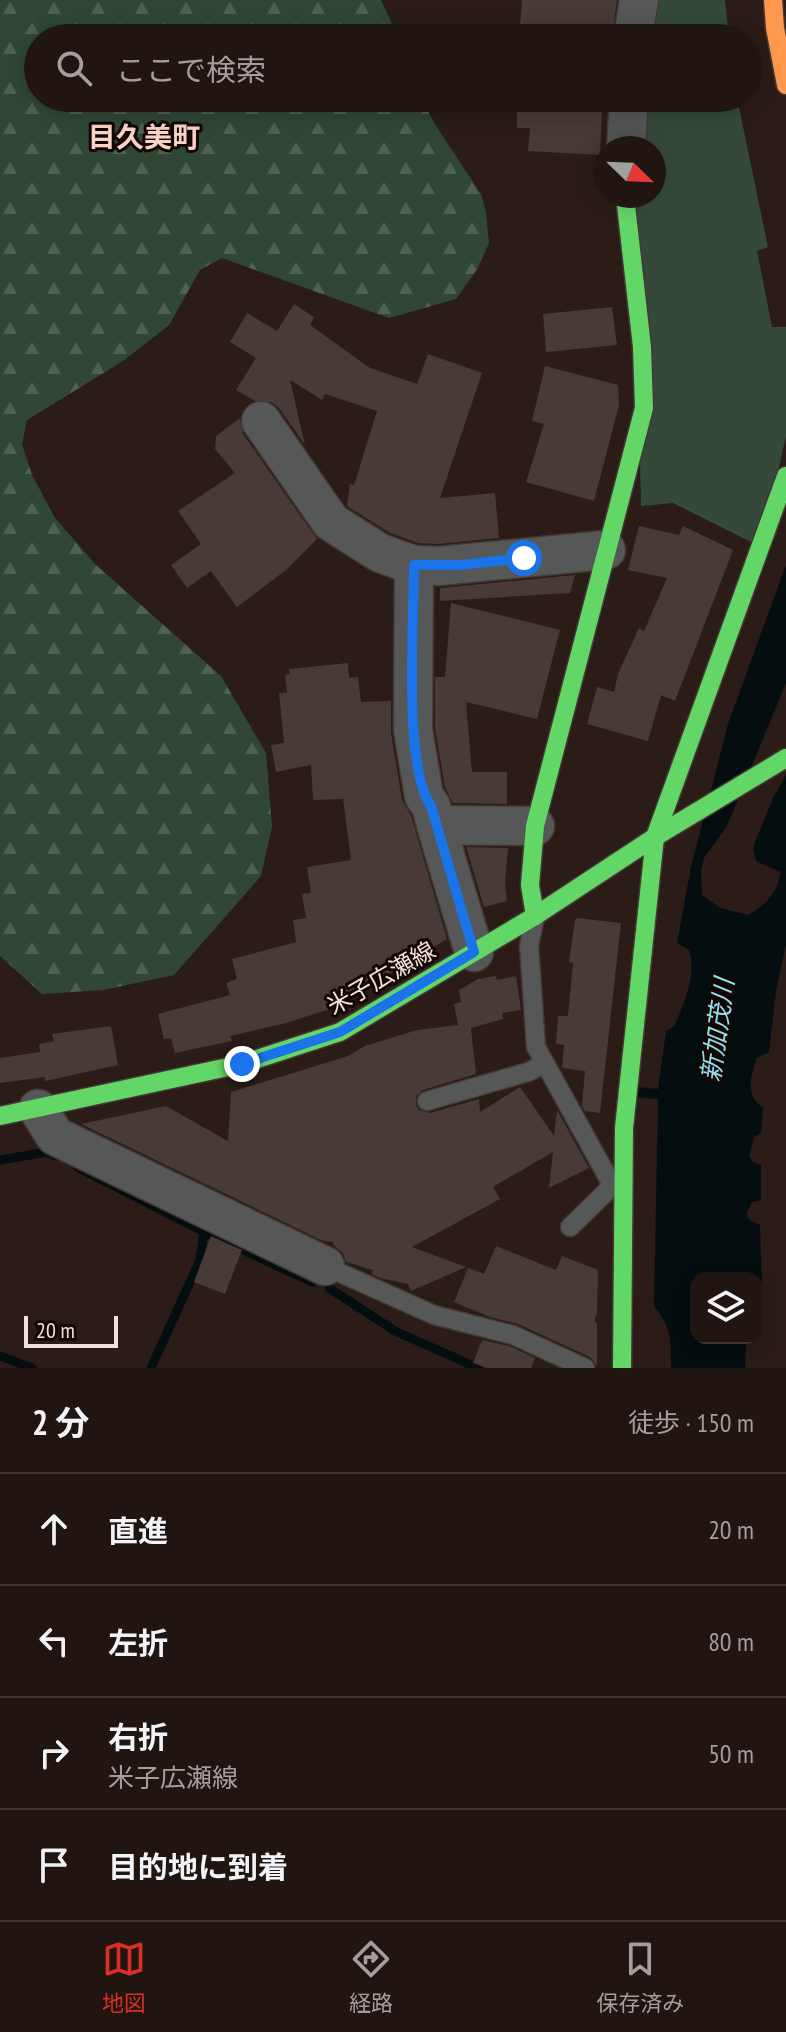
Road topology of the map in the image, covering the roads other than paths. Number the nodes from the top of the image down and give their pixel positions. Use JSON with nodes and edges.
{"nodes":[{"id":1,"x":639,"y":0,"type":"edge"},
{"id":2,"x":773,"y":0,"type":"edge"},
{"id":3,"x":635,"y":24,"type":"edge"},
{"id":4,"x":786,"y":85,"type":"edge"},
{"id":5,"x":628,"y":112,"type":"edge"},
{"id":6,"x":627,"y":136,"type":"edge"},
{"id":7,"x":626,"y":208,"type":"edge"},
{"id":8,"x":261,"y":421,"type":"dead end"},
{"id":9,"x":786,"y":476,"type":"edge"},
{"id":10,"x":606,"y":550,"type":"junction"},
{"id":11,"x":414,"y":565,"type":"junction"},
{"id":12,"x":786,"y":758,"type":"edge"},
{"id":13,"x":436,"y":825,"type":"junction"},
{"id":14,"x":535,"y":826,"type":"junction"},
{"id":15,"x":655,"y":837,"type":"junction"},
{"id":16,"x":535,"y":916,"type":"junction"},
{"id":17,"x":474,"y":952,"type":"junction"},
{"id":18,"x":544,"y":1064,"type":"junction"},
{"id":19,"x":427,"y":1101,"type":"dead end"},
{"id":20,"x":38,"y":1109,"type":"junction"},
{"id":21,"x":0,"y":1116,"type":"edge"},
{"id":22,"x":618,"y":1186,"type":"junction"},
{"id":23,"x":570,"y":1227,"type":"dead end"},
{"id":24,"x":333,"y":1277,"type":"joint"},
{"id":25,"x":489,"y":1341,"type":"dead end"},
{"id":26,"x":527,"y":1344,"type":"junction"},
{"id":27,"x":585,"y":1368,"type":"edge"},
{"id":28,"x":622,"y":1368,"type":"edge"}],
"edges":[{"from":1,"to":3,"type":"street"},
{"from":2,"to":4,"type":"street"},
{"from":5,"to":6,"type":"street"},
{"from":7,"to":10,"type":"street"},
{"from":8,"to":11,"type":"street"},
{"from":9,"to":15,"type":"street"},
{"from":10,"to":11,"type":"street"},
{"from":10,"to":14,"type":"street"},
{"from":11,"to":13,"type":"street"},
{"from":12,"to":15,"type":"street","name":"米子広瀬線"},
{"from":13,"to":14,"type":"street"},
{"from":13,"to":17,"type":"street"},
{"from":14,"to":16,"type":"street"},
{"from":15,"to":16,"type":"street","name":"米子広瀬線"},
{"from":15,"to":22,"type":"street"},
{"from":16,"to":17,"type":"street","name":"米子広瀬線"},
{"from":16,"to":18,"type":"lane"},
{"from":17,"to":20,"type":"street","name":"米子広瀬線"},
{"from":18,"to":19,"type":"lane"},
{"from":18,"to":22,"type":"lane"},
{"from":20,"to":21,"type":"street","name":"米子広瀬線"},
{"from":20,"to":24,"type":"street"},
{"from":22,"to":23,"type":"lane"},
{"from":22,"to":28,"type":"street"},
{"from":24,"to":26,"type":"lane"},
{"from":25,"to":26,"type":"lane"},
{"from":26,"to":27,"type":"lane"}]}
